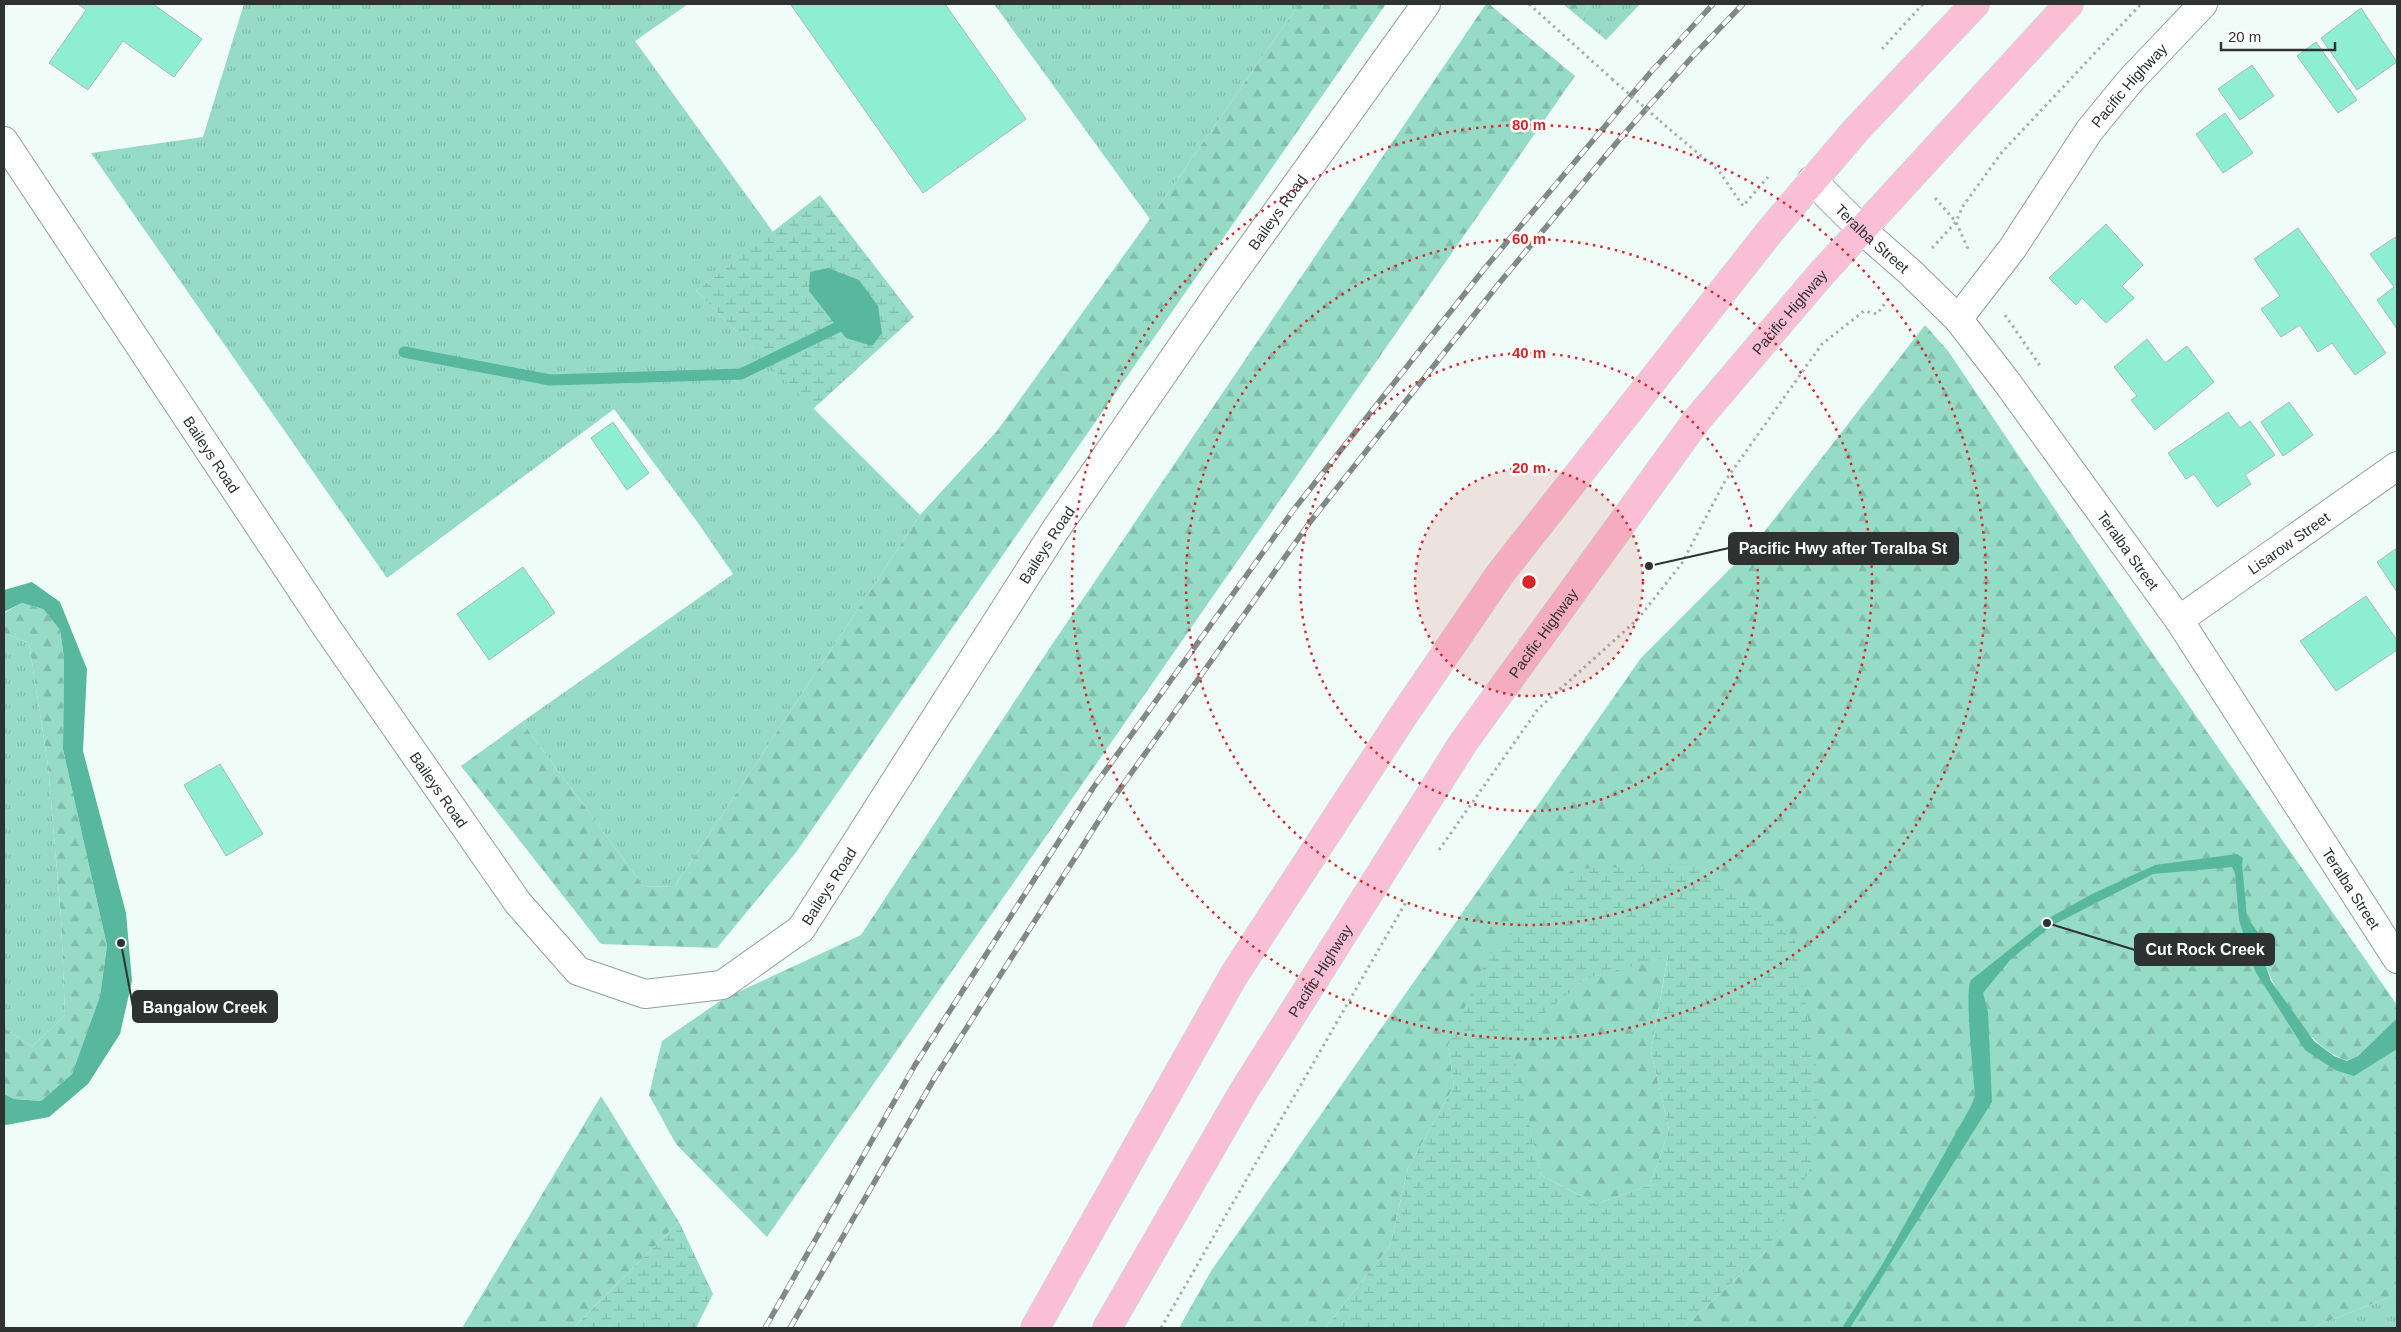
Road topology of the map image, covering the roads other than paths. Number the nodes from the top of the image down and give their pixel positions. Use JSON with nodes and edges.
{"nodes":[{"id":1,"x":1426,"y":4,"type":"edge"},
{"id":2,"x":1975,"y":4,"type":"edge"},
{"id":3,"x":2069,"y":4,"type":"edge"},
{"id":4,"x":2203,"y":4,"type":"edge"},
{"id":5,"x":4,"y":141,"type":"edge"},
{"id":6,"x":1812,"y":180,"type":"junction"},
{"id":7,"x":1862,"y":230,"type":"junction"},
{"id":8,"x":1958,"y":319,"type":"junction"},
{"id":9,"x":2397,"y":466,"type":"edge"},
{"id":10,"x":2178,"y":620,"type":"junction"},
{"id":11,"x":2397,"y":959,"type":"edge"},
{"id":12,"x":1035,"y":1328,"type":"edge"},
{"id":13,"x":1107,"y":1328,"type":"edge"}],
"edges":[{"from":1,"to":5,"type":"street","name":"Baileys Road"},
{"from":2,"to":6,"type":"main road"},
{"from":3,"to":7,"type":"main road","name":"Pacific Highway"},
{"from":4,"to":8,"type":"street","name":"Pacific Highway"},
{"from":6,"to":7,"type":"street","name":"Teralba Street"},
{"from":6,"to":12,"type":"main road"},
{"from":7,"to":8,"type":"street","name":"Teralba Street"},
{"from":7,"to":13,"type":"main road","name":"Pacific Highway"},
{"from":8,"to":10,"type":"street","name":"Teralba Street"},
{"from":9,"to":10,"type":"street","name":"Lisarow Street"},
{"from":10,"to":11,"type":"street","name":"Teralba Street"}]}
